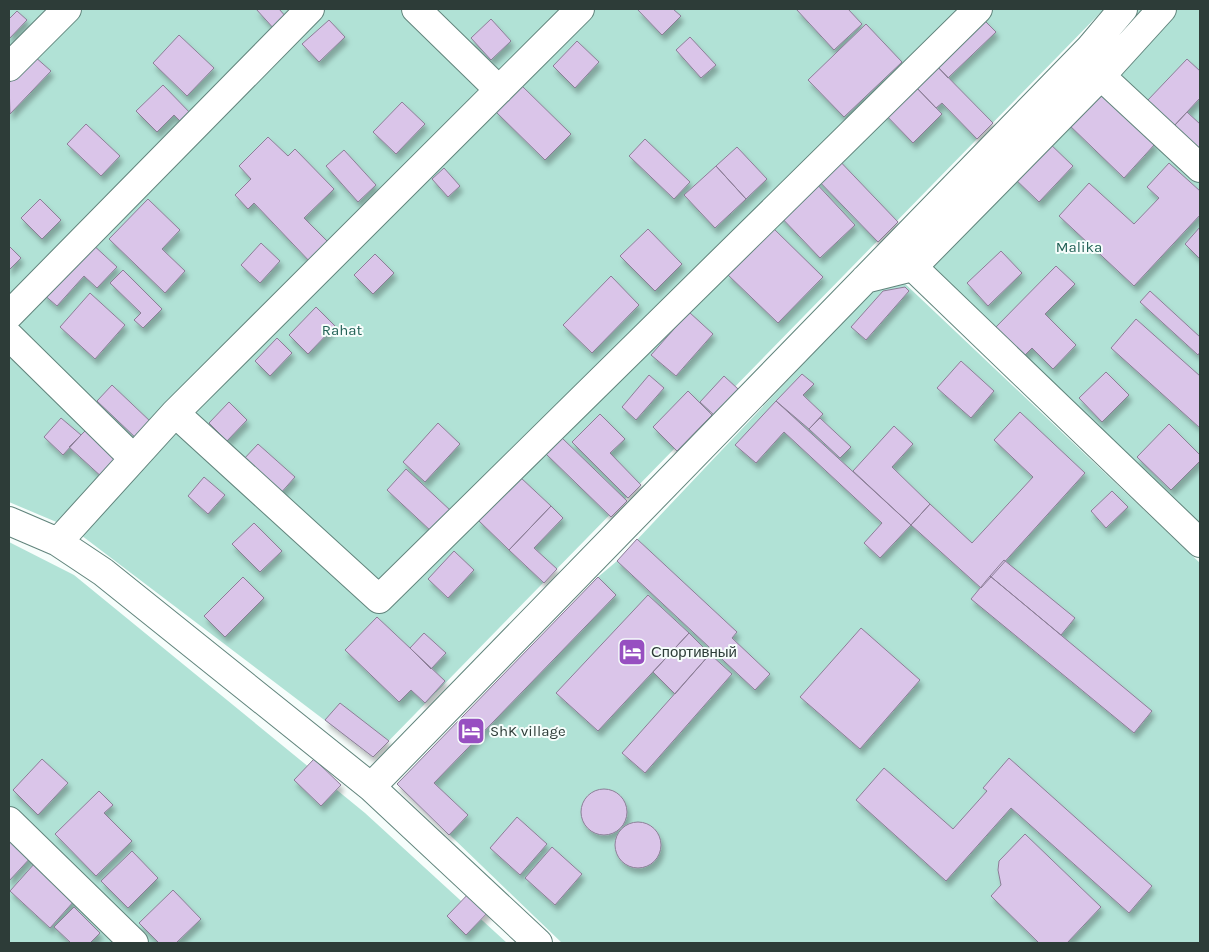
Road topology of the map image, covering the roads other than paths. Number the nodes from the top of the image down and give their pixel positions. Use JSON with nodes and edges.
{"nodes":[{"id":1,"x":67,"y":9,"type":"edge"},
{"id":2,"x":310,"y":9,"type":"edge"},
{"id":3,"x":416,"y":9,"type":"edge"},
{"id":4,"x":580,"y":9,"type":"edge"},
{"id":5,"x":978,"y":9,"type":"edge"},
{"id":6,"x":1123,"y":9,"type":"edge"},
{"id":7,"x":1162,"y":9,"type":"edge"},
{"id":8,"x":1090,"y":48,"type":"junction"},
{"id":9,"x":9,"y":68,"type":"edge"},
{"id":10,"x":1101,"y":76,"type":"junction"},
{"id":11,"x":498,"y":90,"type":"junction"},
{"id":12,"x":1200,"y":168,"type":"edge"},
{"id":13,"x":913,"y":267,"type":"junction"},
{"id":14,"x":865,"y":279,"type":"junction"},
{"id":15,"x":9,"y":315,"type":"edge"},
{"id":16,"x":9,"y":336,"type":"edge"},
{"id":17,"x":175,"y":413,"type":"junction"},
{"id":18,"x":133,"y":458,"type":"junction"},
{"id":19,"x":9,"y":521,"type":"edge"},
{"id":20,"x":58,"y":542,"type":"junction"},
{"id":21,"x":1200,"y":543,"type":"edge"},
{"id":22,"x":371,"y":787,"type":"junction"},
{"id":23,"x":9,"y":821,"type":"edge"},
{"id":24,"x":134,"y":943,"type":"edge"},
{"id":25,"x":538,"y":943,"type":"edge"}],
"edges":[{"from":1,"to":9,"type":"street"},
{"from":2,"to":15,"type":"street"},
{"from":3,"to":11,"type":"street"},
{"from":4,"to":11,"type":"street"},
{"from":5,"to":17,"type":"street"},
{"from":6,"to":8,"type":"street"},
{"from":7,"to":10,"type":"street"},
{"from":8,"to":10,"type":"street"},
{"from":8,"to":14,"type":"street"},
{"from":10,"to":12,"type":"street"},
{"from":10,"to":13,"type":"street"},
{"from":11,"to":17,"type":"street"},
{"from":13,"to":14,"type":"street"},
{"from":13,"to":21,"type":"street"},
{"from":14,"to":22,"type":"street"},
{"from":16,"to":18,"type":"street"},
{"from":17,"to":18,"type":"street"},
{"from":18,"to":20,"type":"street"},
{"from":19,"to":20,"type":"street"},
{"from":20,"to":22,"type":"street"},
{"from":22,"to":25,"type":"street"},
{"from":23,"to":24,"type":"street"}]}
